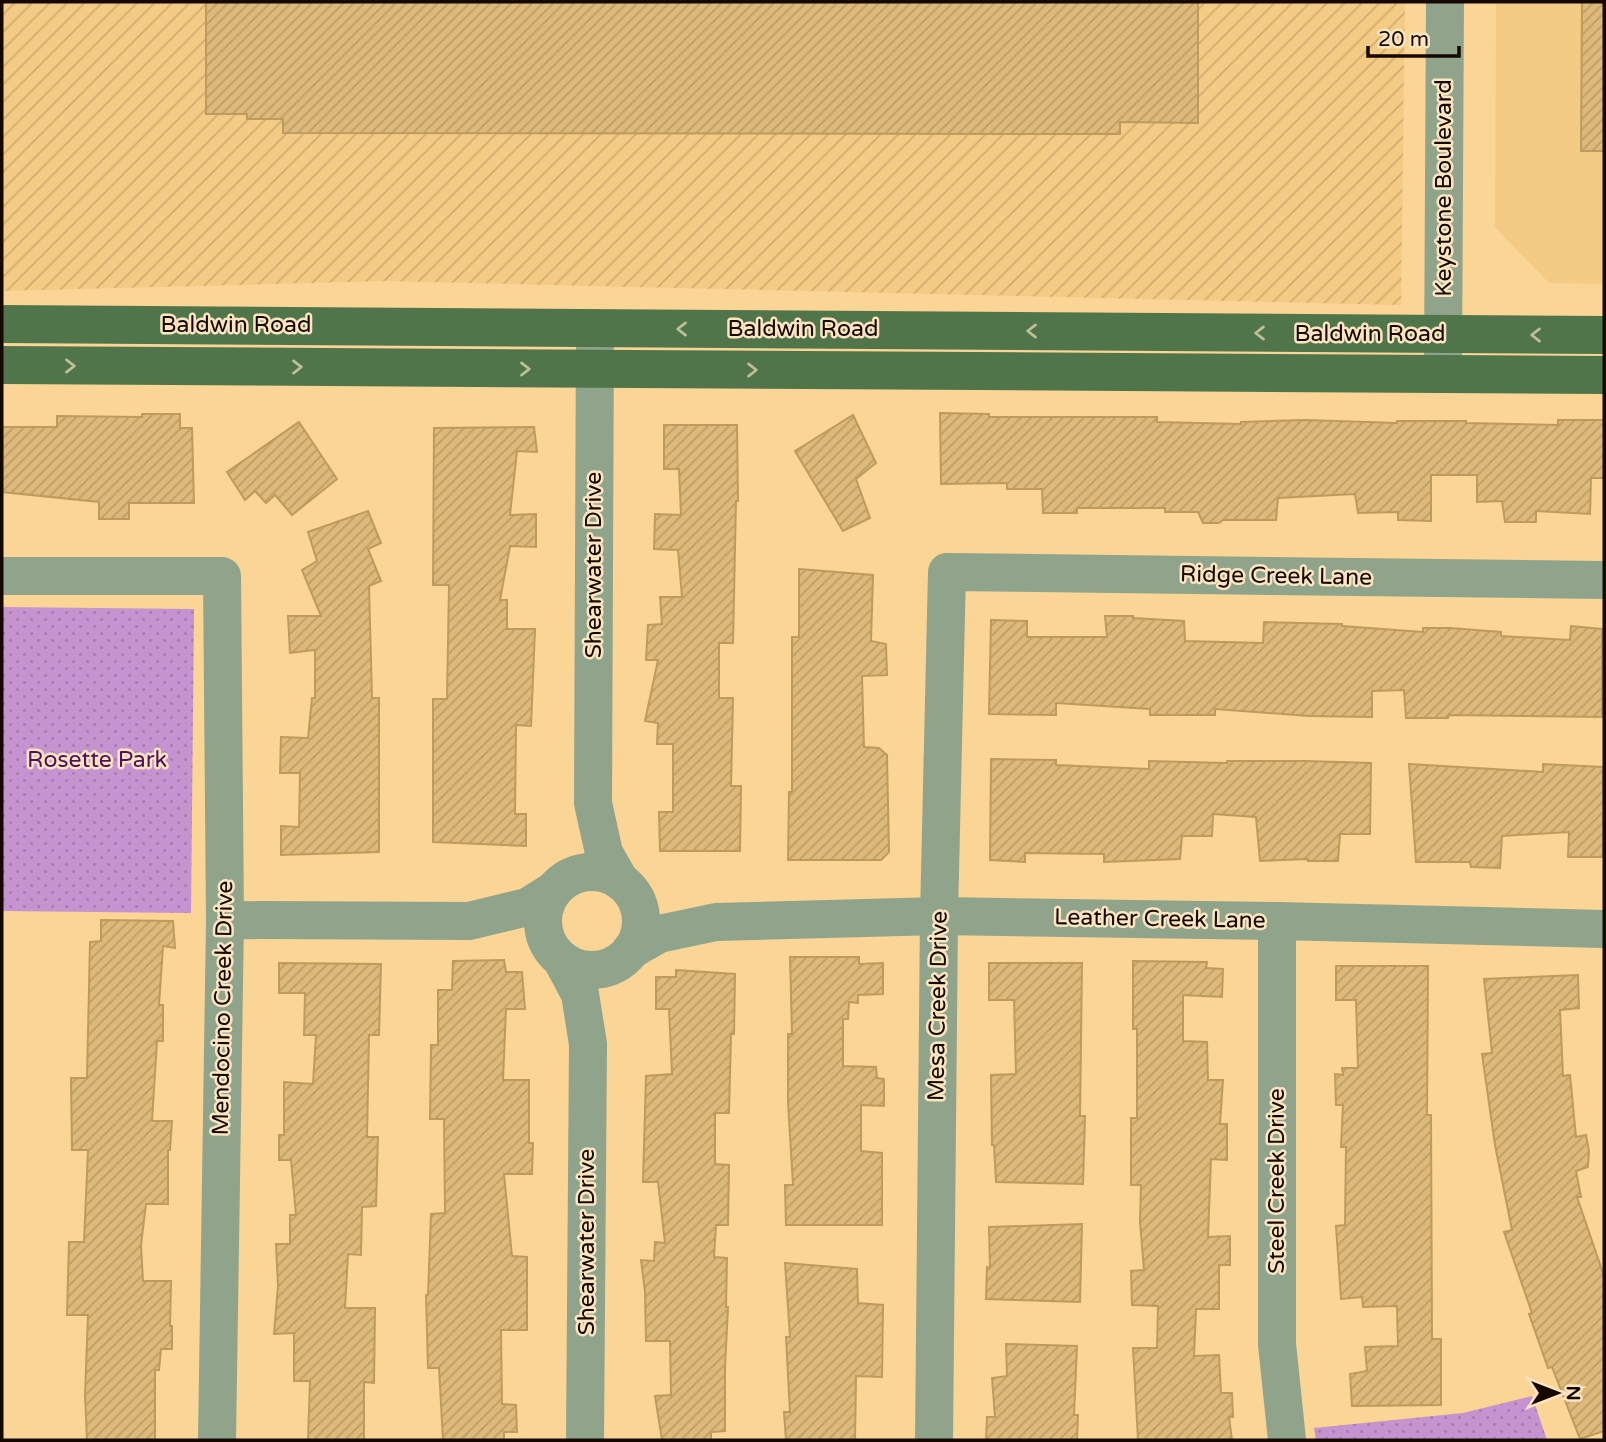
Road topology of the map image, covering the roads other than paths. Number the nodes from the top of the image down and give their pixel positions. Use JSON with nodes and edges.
{"nodes":[{"id":1,"x":1445,"y":2,"type":"edge"},
{"id":2,"x":2,"y":324,"type":"edge"},
{"id":3,"x":595,"y":328,"type":"junction"},
{"id":4,"x":1443,"y":334,"type":"junction"},
{"id":5,"x":1604,"y":335,"type":"edge"},
{"id":6,"x":2,"y":365,"type":"edge"},
{"id":7,"x":595,"y":369,"type":"junction"},
{"id":8,"x":1443,"y":374,"type":"junction"},
{"id":9,"x":1604,"y":375,"type":"edge"},
{"id":10,"x":947,"y":572,"type":"joint"},
{"id":11,"x":2,"y":576,"type":"edge"},
{"id":12,"x":1604,"y":580,"type":"edge"},
{"id":13,"x":593,"y":803,"type":"junction"},
{"id":14,"x":626,"y":886,"type":"junction"},
{"id":15,"x":557,"y":887,"type":"junction"},
{"id":16,"x":939,"y":916,"type":"junction"},
{"id":17,"x":225,"y":920,"type":"junction"},
{"id":18,"x":469,"y":921,"type":"junction"},
{"id":19,"x":1277,"y":921,"type":"junction"},
{"id":20,"x":716,"y":922,"type":"junction"},
{"id":21,"x":1604,"y":929,"type":"edge"},
{"id":22,"x":557,"y":956,"type":"junction"},
{"id":23,"x":626,"y":956,"type":"junction"},
{"id":24,"x":588,"y":1044,"type":"junction"},
{"id":25,"x":217,"y":1440,"type":"edge"},
{"id":26,"x":585,"y":1440,"type":"edge"},
{"id":27,"x":934,"y":1440,"type":"edge"},
{"id":28,"x":1287,"y":1440,"type":"edge"}],
"edges":[{"from":1,"to":4,"type":"street","name":"Keystone Boulevard"},
{"from":2,"to":3,"type":"main road","name":"Baldwin Road"},
{"from":4,"to":3,"type":"main road","name":"Baldwin Road","one_way":true},
{"from":3,"to":7,"type":"street","name":"Shearwater Drive"},
{"from":5,"to":4,"type":"main road","name":"Baldwin Road","one_way":true},
{"from":4,"to":8,"type":"street","name":"Keystone Boulevard"},
{"from":6,"to":7,"type":"main road","name":"Baldwin Road","one_way":true},
{"from":7,"to":8,"type":"main road","name":"Baldwin Road","one_way":true},
{"from":7,"to":13,"type":"street","name":"Shearwater Drive"},
{"from":8,"to":9,"type":"main road","name":"Baldwin Road"},
{"from":10,"to":12,"type":"street","name":"Ridge Creek Lane"},
{"from":10,"to":16,"type":"street","name":"Mesa Creek Drive"},
{"from":11,"to":17,"type":"street","name":"Mendocino Creek Drive"},
{"from":13,"to":14,"type":"street","name":"Shearwater Drive"},
{"from":13,"to":15,"type":"street","name":"Shearwater Drive"},
{"from":14,"to":15,"type":"street"},
{"from":14,"to":20,"type":"street","name":"Leather Creek Lane"},
{"from":14,"to":23,"type":"street"},
{"from":15,"to":18,"type":"street"},
{"from":15,"to":22,"type":"street"},
{"from":16,"to":19,"type":"street","name":"Leather Creek Lane"},
{"from":16,"to":20,"type":"street","name":"Leather Creek Lane"},
{"from":16,"to":27,"type":"street","name":"Mesa Creek Drive"},
{"from":17,"to":18,"type":"street"},
{"from":17,"to":25,"type":"street","name":"Mendocino Creek Drive"},
{"from":18,"to":22,"type":"street"},
{"from":19,"to":21,"type":"street","name":"Leather Creek Lane"},
{"from":19,"to":28,"type":"street","name":"Steel Creek Drive"},
{"from":20,"to":23,"type":"street","name":"Leather Creek Lane"},
{"from":22,"to":23,"type":"street"},
{"from":22,"to":24,"type":"street","name":"Shearwater Drive"},
{"from":23,"to":24,"type":"street","name":"Shearwater Drive"},
{"from":24,"to":26,"type":"street","name":"Shearwater Drive"}]}
